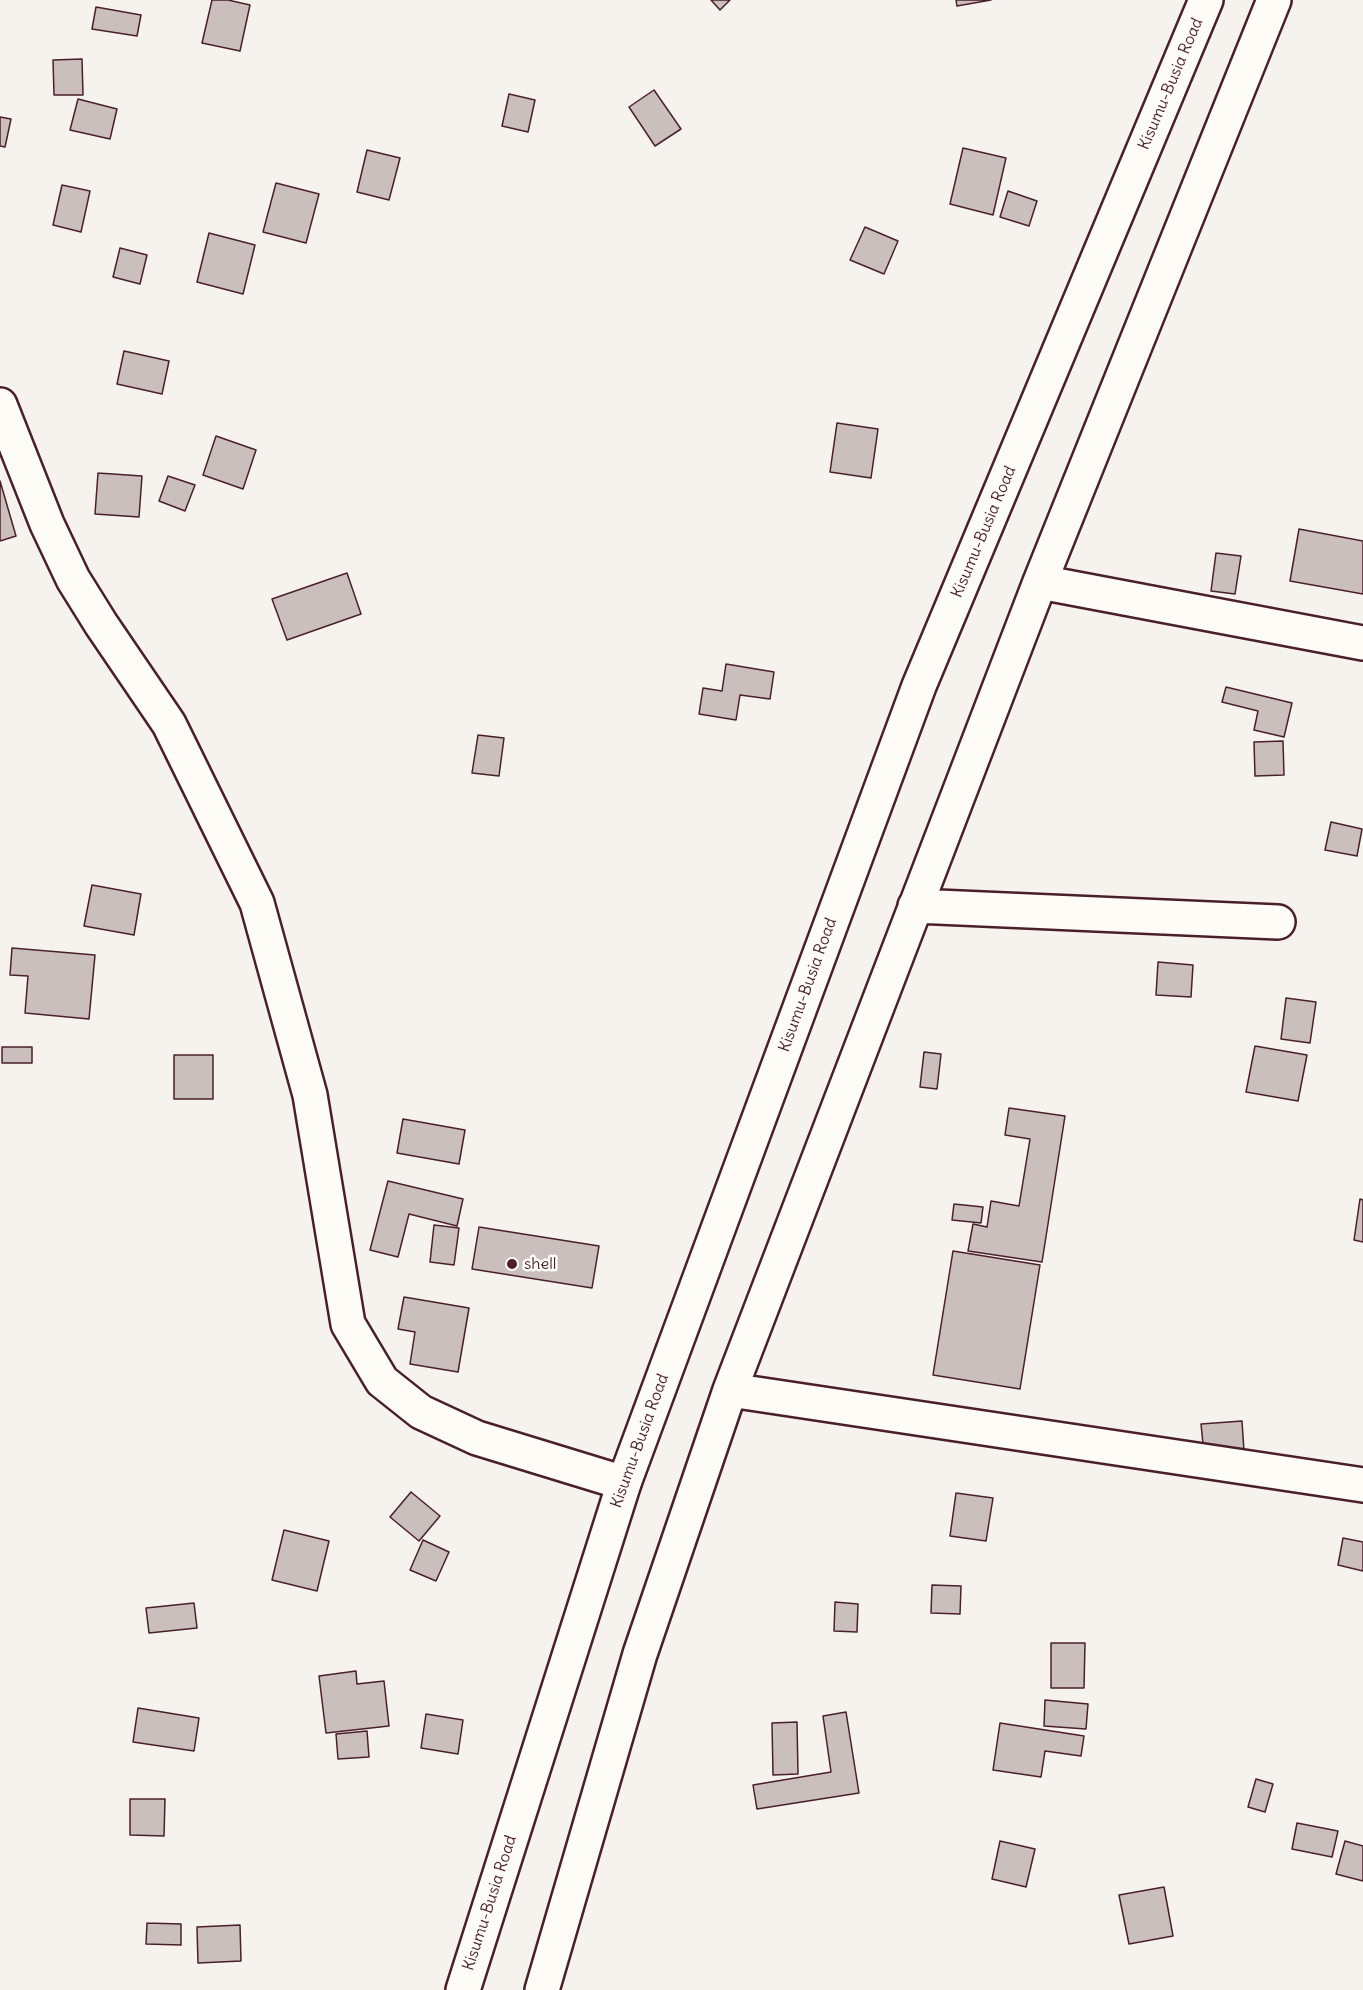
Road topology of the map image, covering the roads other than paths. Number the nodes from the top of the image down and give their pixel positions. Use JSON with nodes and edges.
{"nodes":[{"id":1,"x":1206,"y":0,"type":"edge"},
{"id":2,"x":1274,"y":0,"type":"edge"},
{"id":3,"x":0,"y":405,"type":"edge"},
{"id":4,"x":1040,"y":582,"type":"junction"},
{"id":5,"x":1363,"y":643,"type":"edge"},
{"id":6,"x":915,"y":906,"type":"junction"},
{"id":7,"x":1278,"y":922,"type":"dead end"},
{"id":8,"x":730,"y":1390,"type":"junction"},
{"id":9,"x":624,"y":1483,"type":"junction"},
{"id":10,"x":1363,"y":1485,"type":"edge"},
{"id":11,"x":463,"y":1990,"type":"edge"},
{"id":12,"x":542,"y":1990,"type":"edge"}],
"edges":[{"from":1,"to":9,"type":"main road","name":"Kisumu-Busia Road"},
{"from":2,"to":4,"type":"main road"},
{"from":3,"to":9,"type":"main road"},
{"from":4,"to":5,"type":"main road"},
{"from":4,"to":6,"type":"main road"},
{"from":6,"to":7,"type":"main road"},
{"from":6,"to":8,"type":"main road"},
{"from":8,"to":10,"type":"main road"},
{"from":8,"to":12,"type":"main road"},
{"from":9,"to":11,"type":"main road","name":"Kisumu-Busia Road"}]}
